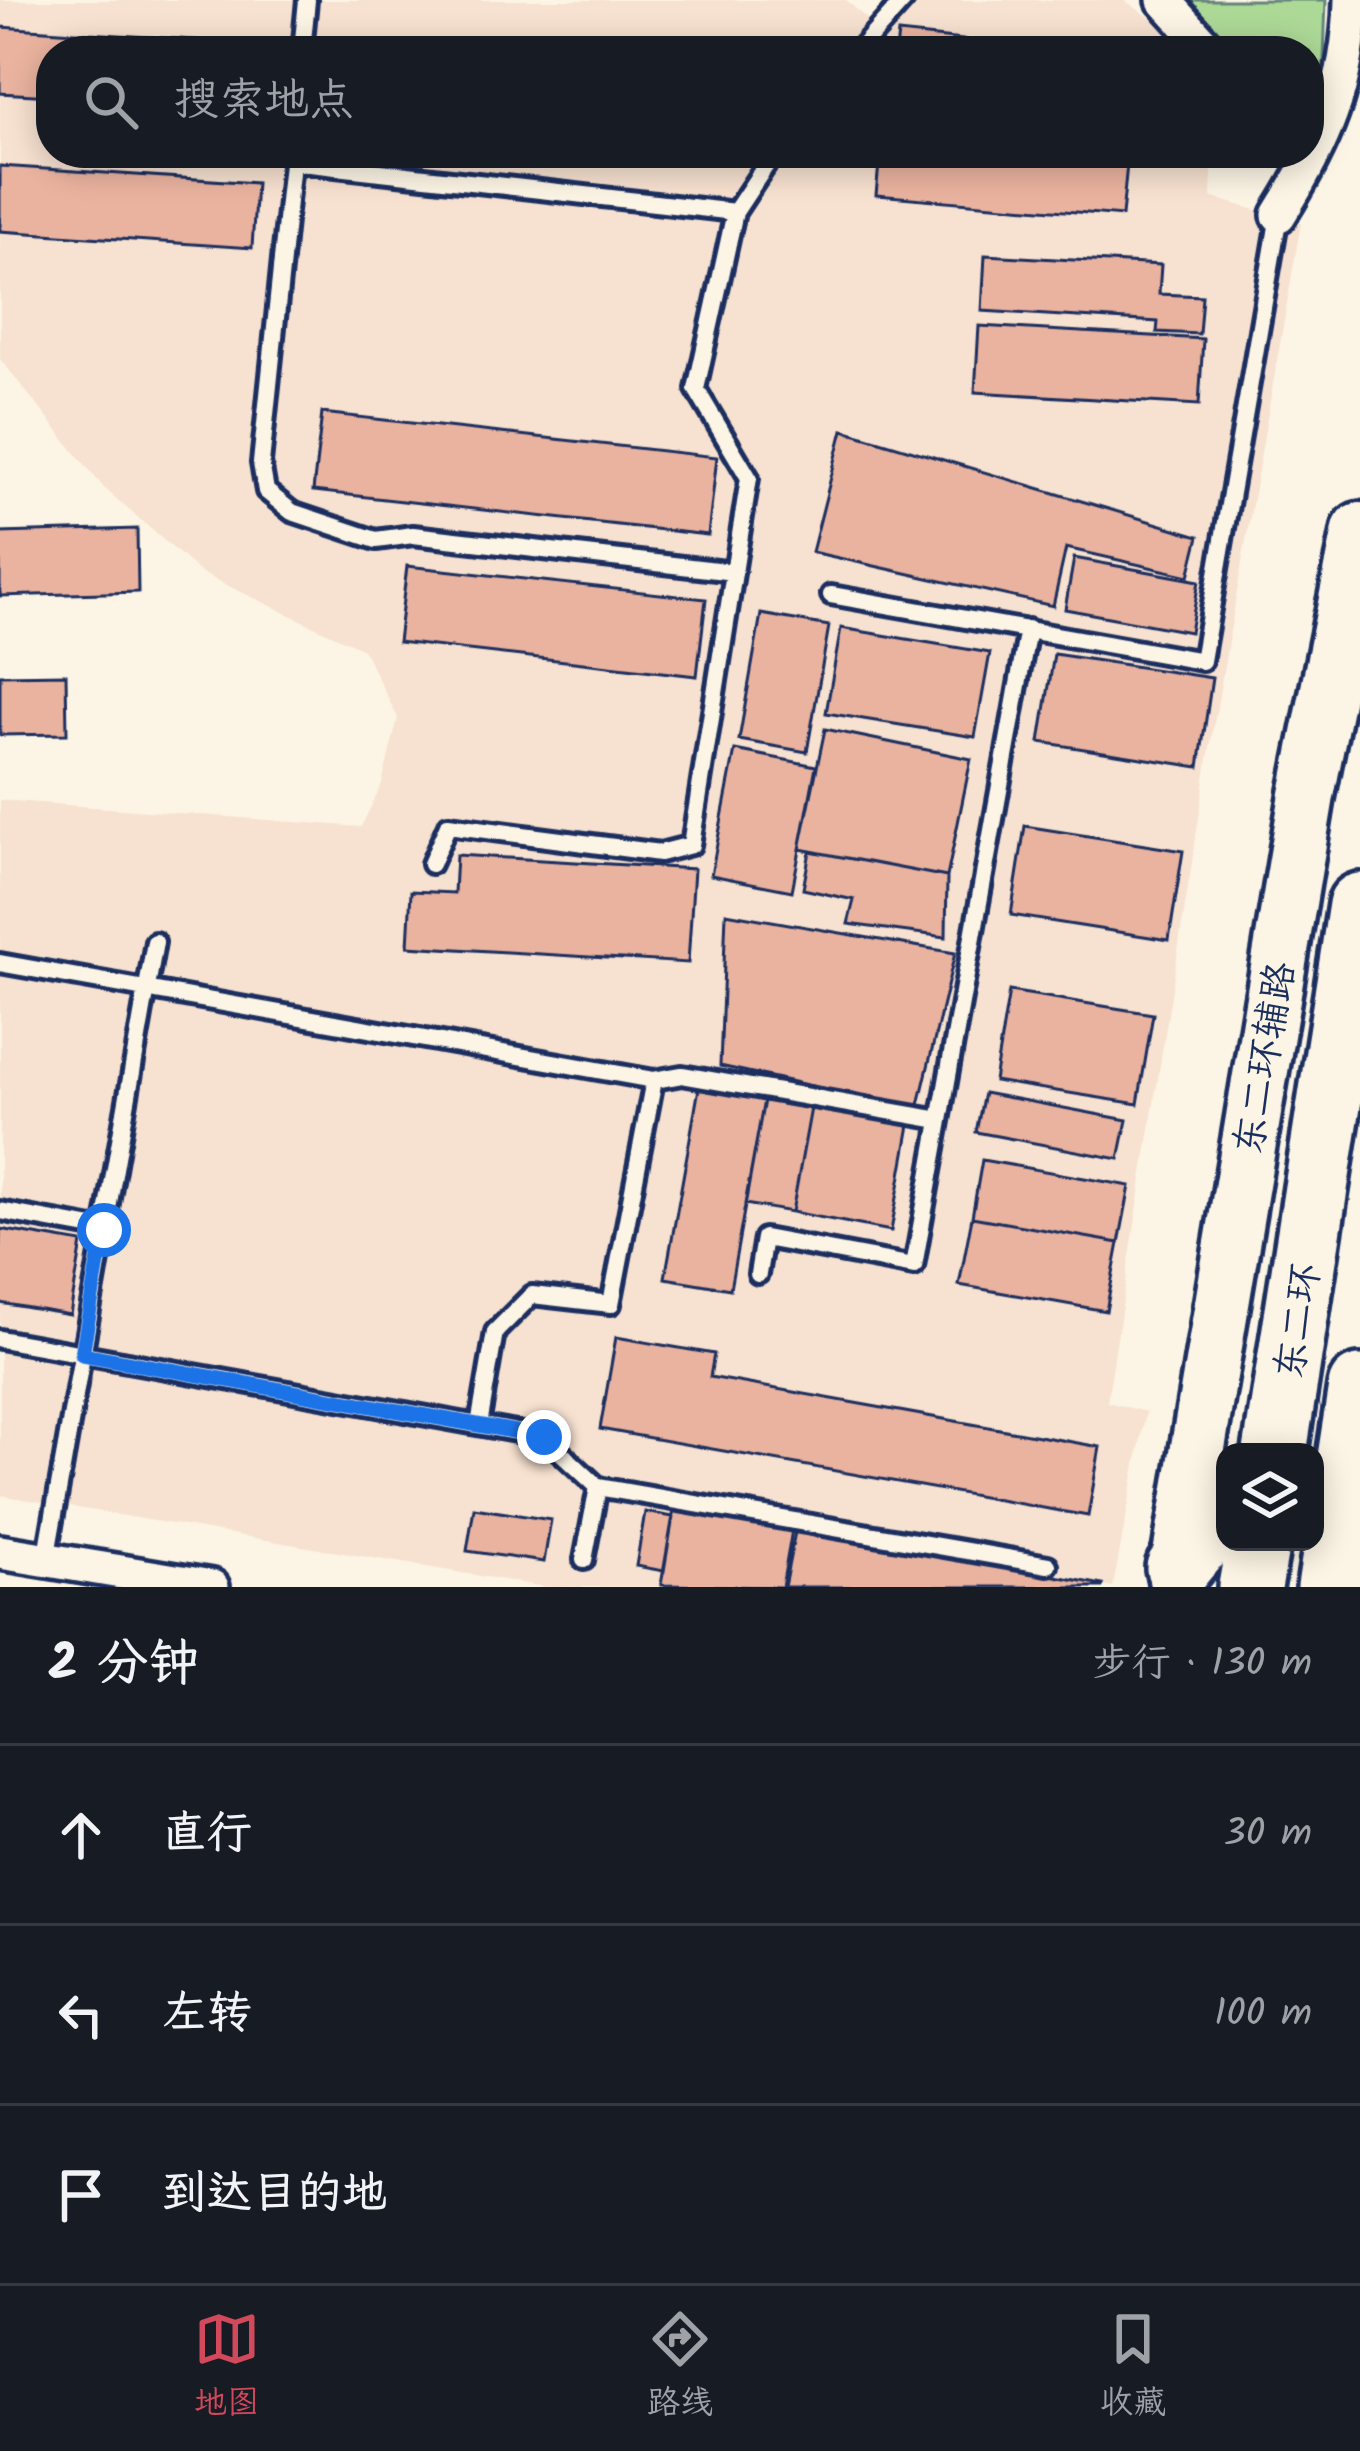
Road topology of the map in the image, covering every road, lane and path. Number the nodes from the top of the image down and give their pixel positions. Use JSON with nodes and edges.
{"nodes":[{"id":1,"x":307,"y":0,"type":"edge"},
{"id":2,"x":904,"y":0,"type":"edge"},
{"id":3,"x":1141,"y":0,"type":"edge"},
{"id":4,"x":1164,"y":0,"type":"edge"},
{"id":5,"x":1351,"y":0,"type":"edge"},
{"id":6,"x":303,"y":36,"type":"edge"},
{"id":7,"x":872,"y":36,"type":"edge"},
{"id":8,"x":1193,"y":36,"type":"edge"},
{"id":9,"x":1197,"y":36,"type":"edge"},
{"id":10,"x":1324,"y":133,"type":"edge"},
{"id":11,"x":291,"y":168,"type":"edge"},
{"id":12,"x":374,"y":168,"type":"edge"},
{"id":13,"x":764,"y":168,"type":"edge"},
{"id":14,"x":1298,"y":168,"type":"edge"},
{"id":15,"x":735,"y":212,"type":"junction"},
{"id":16,"x":1279,"y":214,"type":"joint"},
{"id":17,"x":1360,"y":530,"type":"edge"},
{"id":18,"x":734,"y":572,"type":"junction"},
{"id":19,"x":831,"y":595,"type":"dead end"},
{"id":20,"x":1028,"y":629,"type":"junction"},
{"id":21,"x":431,"y":864,"type":"dead end"},
{"id":22,"x":1360,"y":905,"type":"edge"},
{"id":23,"x":155,"y":942,"type":"dead end"},
{"id":24,"x":0,"y":963,"type":"edge"},
{"id":25,"x":147,"y":989,"type":"junction"},
{"id":26,"x":654,"y":1080,"type":"junction"},
{"id":27,"x":940,"y":1120,"type":"junction"},
{"id":28,"x":0,"y":1211,"type":"edge"},
{"id":29,"x":104,"y":1230,"type":"junction"},
{"id":30,"x":758,"y":1274,"type":"dead end"},
{"id":31,"x":0,"y":1339,"type":"edge"},
{"id":32,"x":82,"y":1354,"type":"junction"},
{"id":33,"x":1360,"y":1387,"type":"edge"},
{"id":34,"x":479,"y":1425,"type":"junction"},
{"id":35,"x":1275,"y":1443,"type":"edge"},
{"id":36,"x":598,"y":1486,"type":"junction"},
{"id":37,"x":1216,"y":1523,"type":"edge"},
{"id":38,"x":1256,"y":1551,"type":"edge"},
{"id":39,"x":0,"y":1552,"type":"edge"},
{"id":40,"x":46,"y":1560,"type":"junction"},
{"id":41,"x":584,"y":1560,"type":"dead end"},
{"id":42,"x":1048,"y":1565,"type":"dead end"},
{"id":43,"x":1340,"y":1576,"type":"edge"},
{"id":44,"x":95,"y":1578,"type":"edge"},
{"id":45,"x":1176,"y":1578,"type":"edge"},
{"id":46,"x":212,"y":1587,"type":"edge"},
{"id":47,"x":1250,"y":1587,"type":"edge"}],
"edges":[{"from":1,"to":6,"type":"lane"},
{"from":2,"to":7,"type":"lane"},
{"from":3,"to":8,"type":"street"},
{"from":4,"to":9,"type":"street"},
{"from":5,"to":10,"type":"street"},
{"from":11,"to":18,"type":"lane"},
{"from":12,"to":15,"type":"lane"},
{"from":13,"to":15,"type":"lane"},
{"from":14,"to":16,"type":"street"},
{"from":15,"to":18,"type":"lane"},
{"from":16,"to":20,"type":"lane"},
{"from":17,"to":45,"type":"main road","name":"东二环辅路"},
{"from":18,"to":21,"type":"lane"},
{"from":19,"to":20,"type":"lane"},
{"from":20,"to":27,"type":"lane"},
{"from":22,"to":35,"type":"highway","name":"东二环"},
{"from":23,"to":25,"type":"lane"},
{"from":24,"to":25,"type":"lane"},
{"from":25,"to":26,"type":"lane"},
{"from":25,"to":29,"type":"lane"},
{"from":26,"to":27,"type":"lane"},
{"from":26,"to":34,"type":"lane"},
{"from":27,"to":30,"type":"lane"},
{"from":28,"to":29,"type":"lane"},
{"from":29,"to":32,"type":"lane"},
{"from":31,"to":32,"type":"lane"},
{"from":32,"to":34,"type":"lane"},
{"from":32,"to":40,"type":"lane"},
{"from":33,"to":43,"type":"highway","name":"东二环"},
{"from":34,"to":36,"type":"lane"},
{"from":36,"to":41,"type":"lane"},
{"from":36,"to":42,"type":"lane"},
{"from":37,"to":45,"type":"highway"},
{"from":38,"to":47,"type":"highway"},
{"from":39,"to":40,"type":"street"},
{"from":40,"to":44,"type":"street"},
{"from":44,"to":46,"type":"street"}]}
